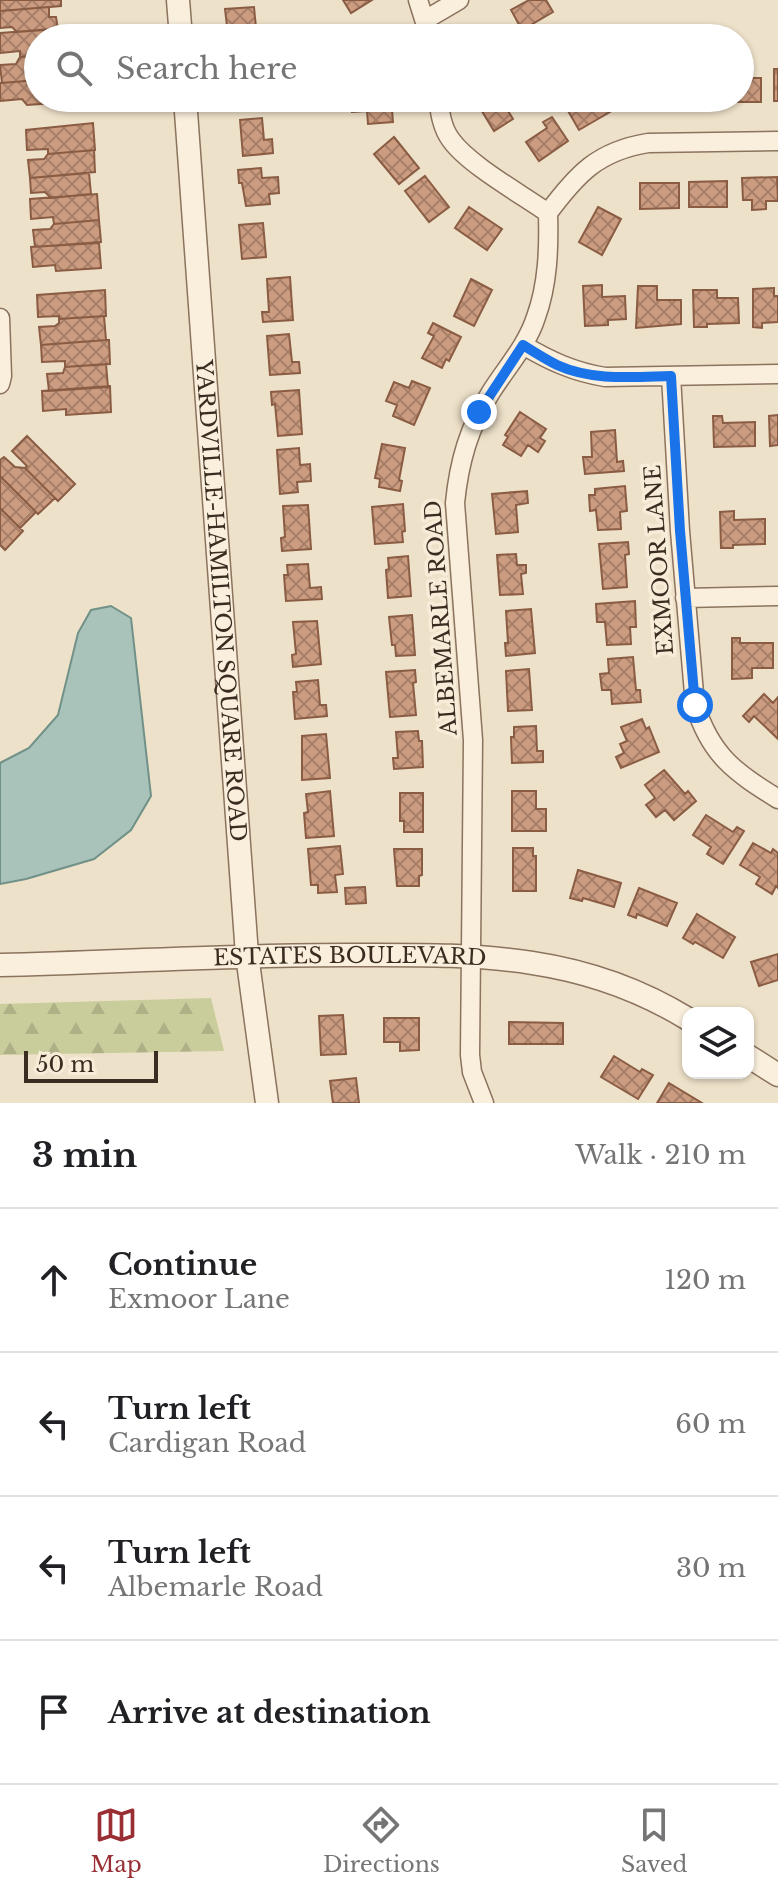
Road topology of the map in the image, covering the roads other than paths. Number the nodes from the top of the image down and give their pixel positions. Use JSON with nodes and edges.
{"nodes":[{"id":1,"x":178,"y":0,"type":"edge"},
{"id":2,"x":418,"y":0,"type":"edge"},
{"id":3,"x":459,"y":0,"type":"edge"},
{"id":4,"x":180,"y":24,"type":"edge"},
{"id":5,"x":426,"y":24,"type":"edge"},
{"id":6,"x":433,"y":24,"type":"edge"},
{"id":7,"x":186,"y":112,"type":"edge"},
{"id":8,"x":440,"y":112,"type":"edge"},
{"id":9,"x":778,"y":141,"type":"edge"},
{"id":10,"x":548,"y":213,"type":"junction"},
{"id":11,"x":0,"y":318,"type":"edge"},
{"id":12,"x":523,"y":345,"type":"junction"},
{"id":13,"x":778,"y":374,"type":"edge"},
{"id":14,"x":671,"y":376,"type":"junction"},
{"id":15,"x":0,"y":384,"type":"edge"},
{"id":16,"x":778,"y":596,"type":"edge"},
{"id":17,"x":685,"y":598,"type":"junction"},
{"id":18,"x":778,"y":799,"type":"edge"},
{"id":19,"x":247,"y":955,"type":"junction"},
{"id":20,"x":471,"y":956,"type":"junction"},
{"id":21,"x":0,"y":965,"type":"edge"},
{"id":22,"x":682,"y":1016,"type":"edge"},
{"id":23,"x":754,"y":1060,"type":"edge"},
{"id":24,"x":778,"y":1075,"type":"edge"},
{"id":25,"x":267,"y":1103,"type":"edge"},
{"id":26,"x":484,"y":1103,"type":"edge"}],
"edges":[{"from":1,"to":4,"type":"street"},
{"from":2,"to":5,"type":"street"},
{"from":3,"to":6,"type":"street"},
{"from":7,"to":19,"type":"street","name":"YARDVILLE-HAMILTON SQUARE ROAD"},
{"from":8,"to":10,"type":"street"},
{"from":9,"to":10,"type":"street"},
{"from":10,"to":12,"type":"street","name":"ALBEMARLE ROAD"},
{"from":11,"to":15,"type":"street"},
{"from":12,"to":14,"type":"street"},
{"from":12,"to":20,"type":"street","name":"ALBEMARLE ROAD"},
{"from":13,"to":14,"type":"street"},
{"from":14,"to":17,"type":"street","name":"EXMOOR LANE"},
{"from":16,"to":17,"type":"street"},
{"from":17,"to":18,"type":"street","name":"EXMOOR LANE"},
{"from":19,"to":20,"type":"street","name":"ESTATES BOULEVARD"},
{"from":19,"to":21,"type":"street","name":"ESTATES BOULEVARD"},
{"from":19,"to":25,"type":"street","name":"YARDVILLE-HAMILTON SQUARE ROAD"},
{"from":20,"to":22,"type":"street","name":"ESTATES BOULEVARD"},
{"from":20,"to":26,"type":"street","name":"ALBEMARLE ROAD"},
{"from":23,"to":24,"type":"street"}]}
